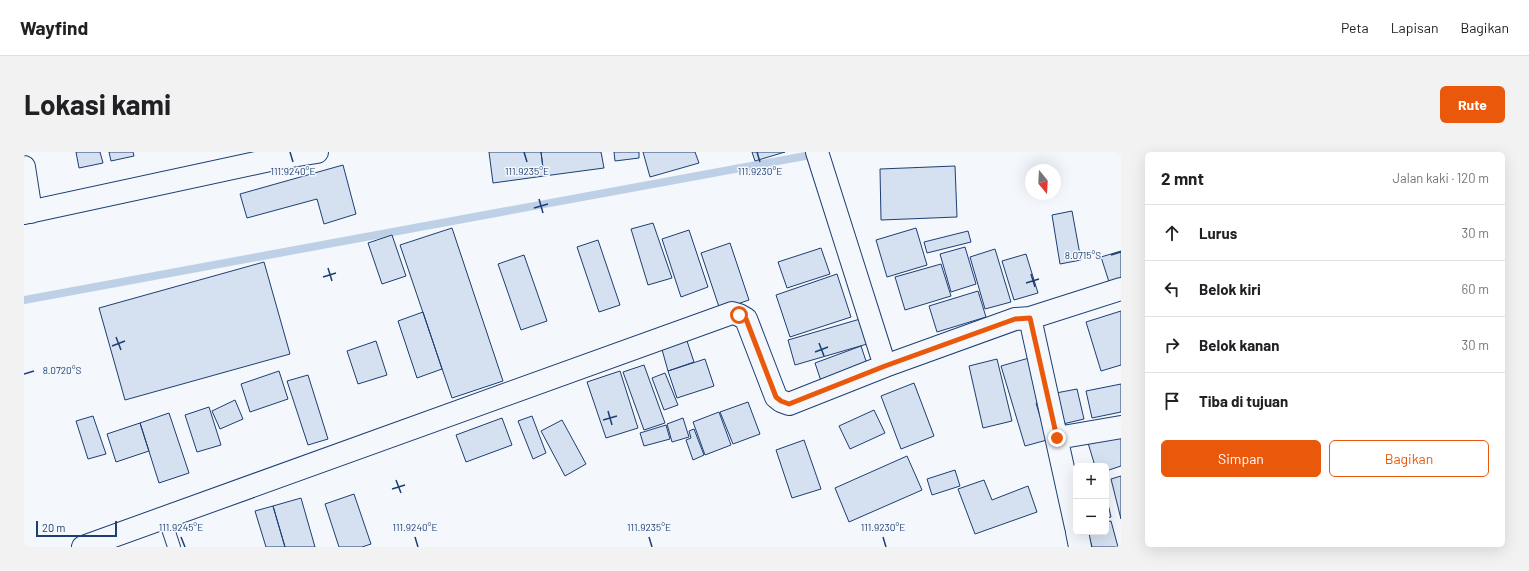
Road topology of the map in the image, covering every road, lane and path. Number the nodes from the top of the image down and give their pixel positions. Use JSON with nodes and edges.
{"nodes":[{"id":1,"x":317,"y":152,"type":"edge"},
{"id":2,"x":817,"y":152,"type":"edge"},
{"id":3,"x":278,"y":155,"type":"edge"},
{"id":4,"x":24,"y":167,"type":"edge"},
{"id":5,"x":27,"y":212,"type":"edge"},
{"id":6,"x":1121,"y":289,"type":"edge"},
{"id":7,"x":1030,"y":318,"type":"junction"},
{"id":8,"x":885,"y":366,"type":"junction"},
{"id":9,"x":1121,"y":427,"type":"edge"},
{"id":10,"x":1057,"y":438,"type":"junction"},
{"id":11,"x":1073,"y":513,"type":"edge"},
{"id":12,"x":164,"y":517,"type":"junction"},
{"id":13,"x":1078,"y":535,"type":"edge"},
{"id":14,"x":89,"y":546,"type":"edge"},
{"id":15,"x":174,"y":547,"type":"edge"},
{"id":16,"x":1080,"y":547,"type":"edge"}],
"edges":[{"from":1,"to":3,"type":"street"},
{"from":2,"to":8,"type":"street"},
{"from":3,"to":5,"type":"street"},
{"from":4,"to":5,"type":"street"},
{"from":6,"to":7,"type":"street"},
{"from":7,"to":8,"type":"street"},
{"from":7,"to":10,"type":"street"},
{"from":8,"to":12,"type":"street"},
{"from":9,"to":10,"type":"street"},
{"from":10,"to":11,"type":"street"},
{"from":12,"to":14,"type":"street"},
{"from":12,"to":15,"type":"lane"},
{"from":13,"to":16,"type":"street"}]}
